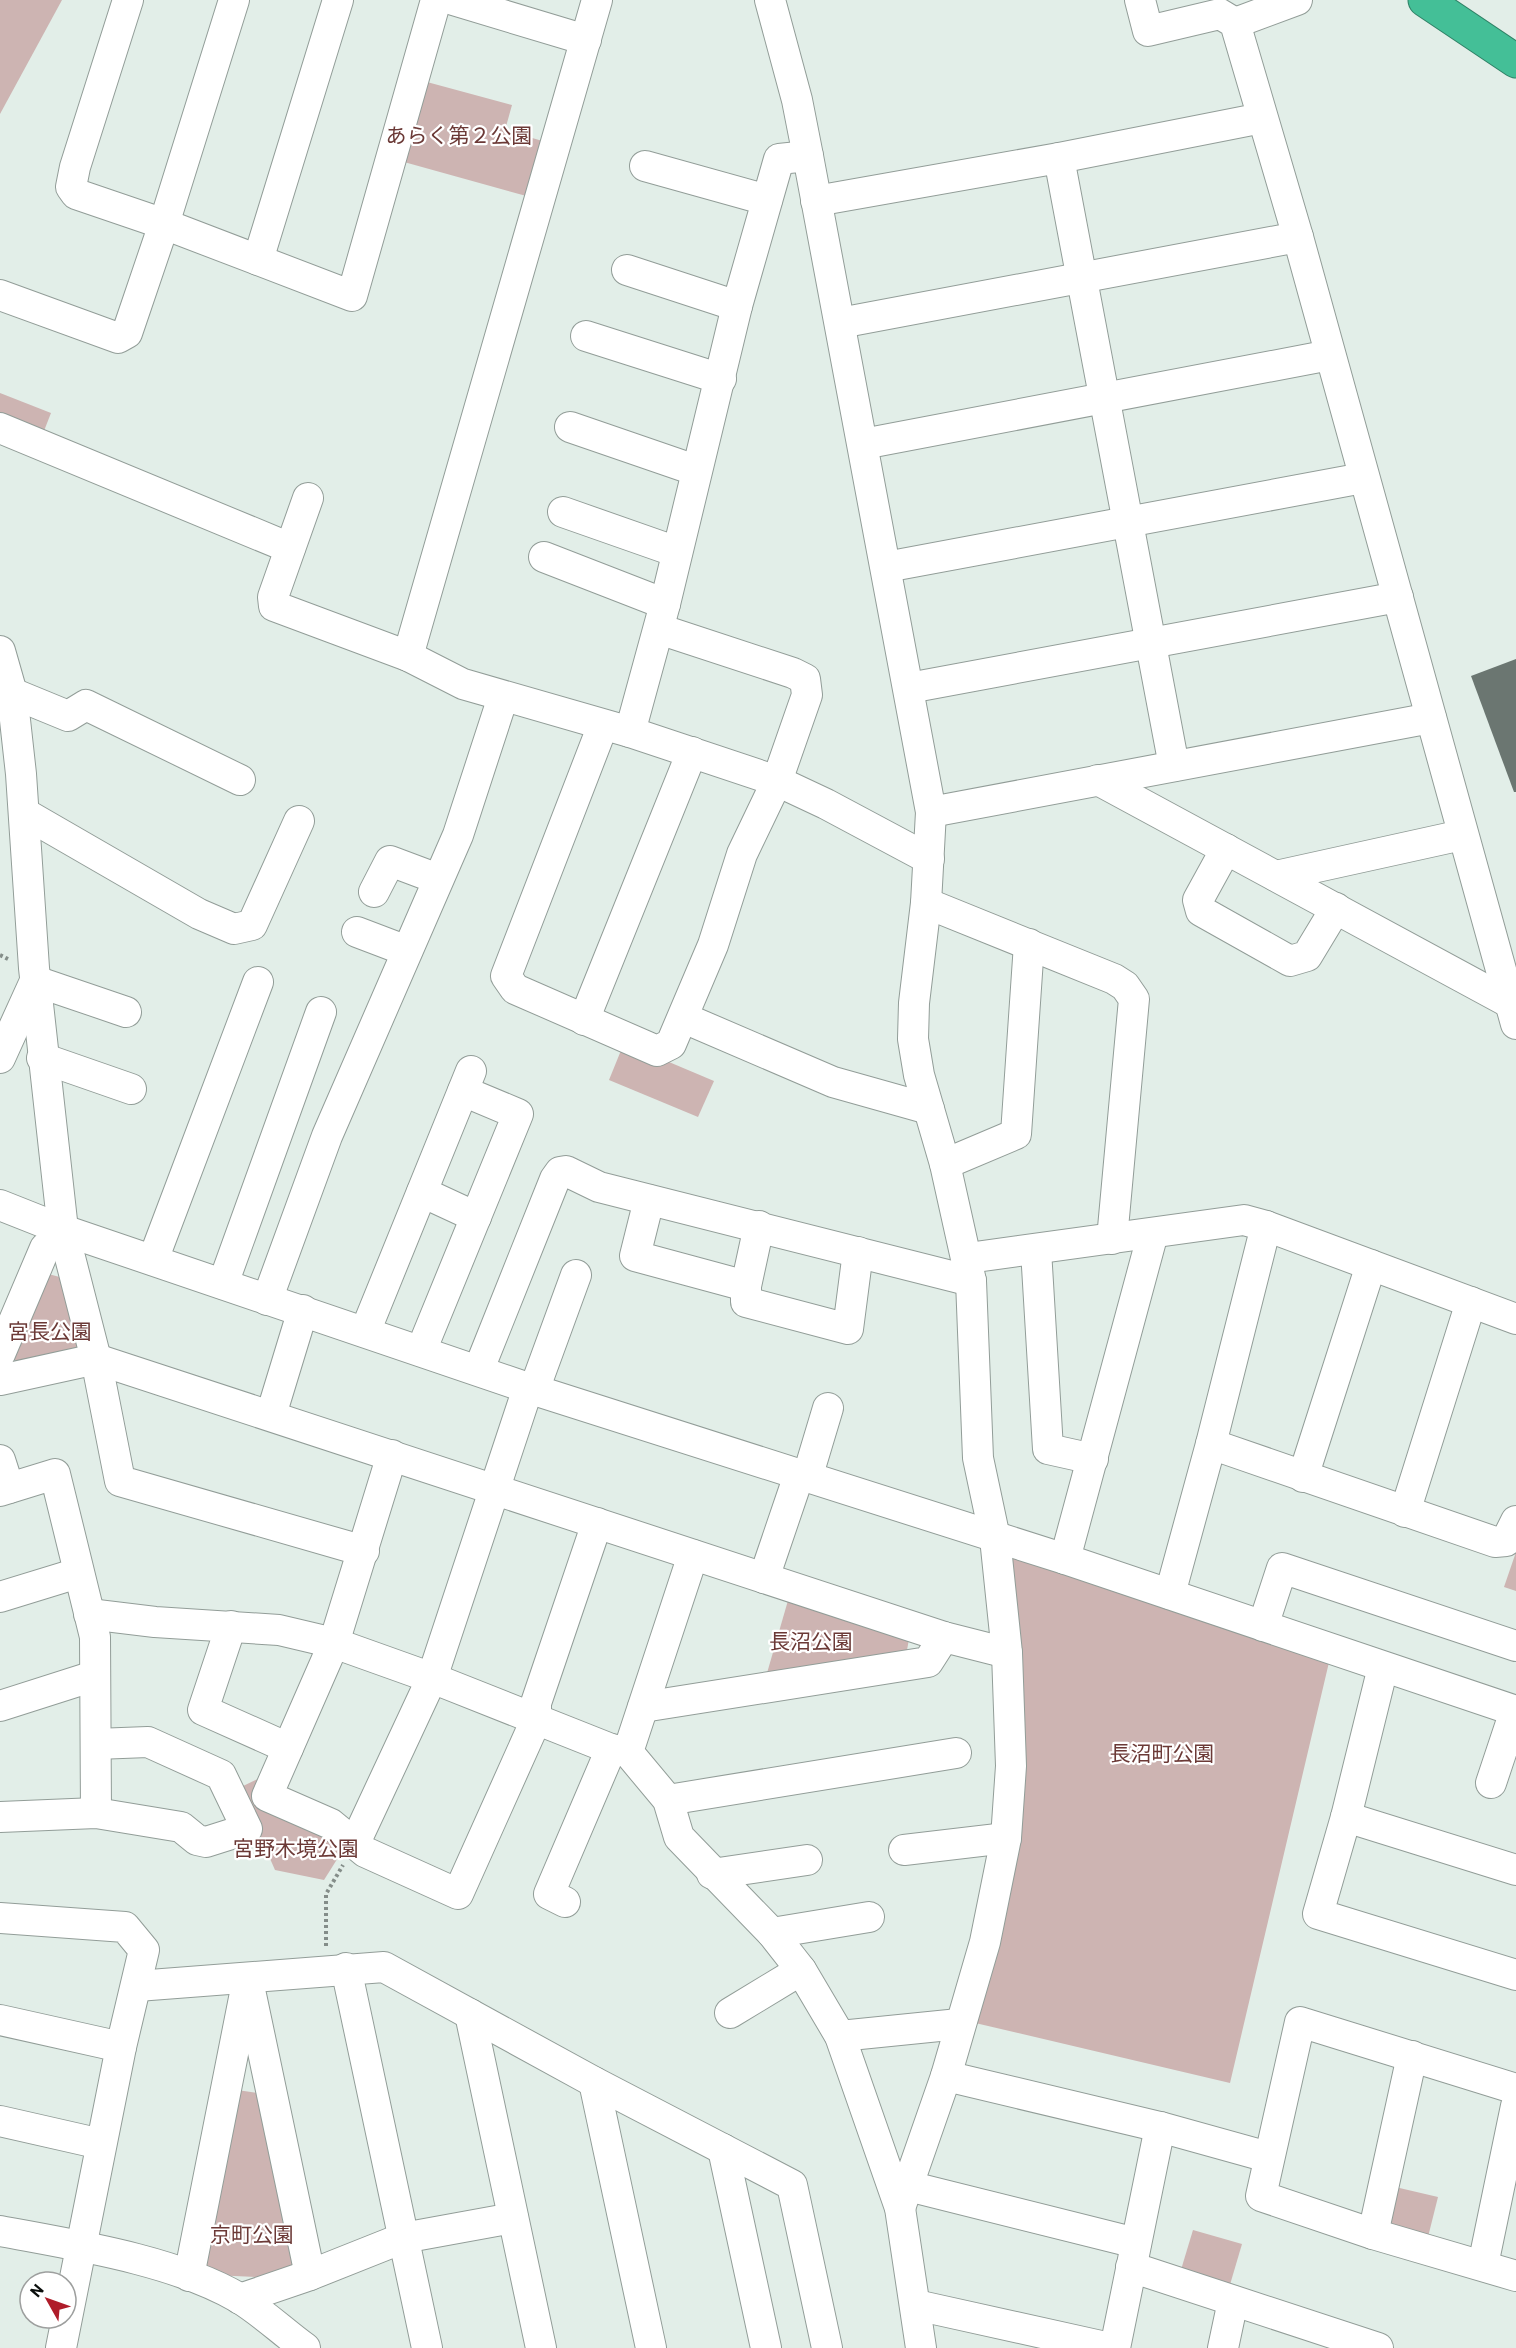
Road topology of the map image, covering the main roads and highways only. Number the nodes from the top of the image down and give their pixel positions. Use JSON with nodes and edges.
{"nodes":[{"id":1,"x":1425,"y":0,"type":"edge"},
{"id":2,"x":1516,"y":61,"type":"edge"}],
"edges":[{"from":1,"to":2,"type":"highway"}]}
